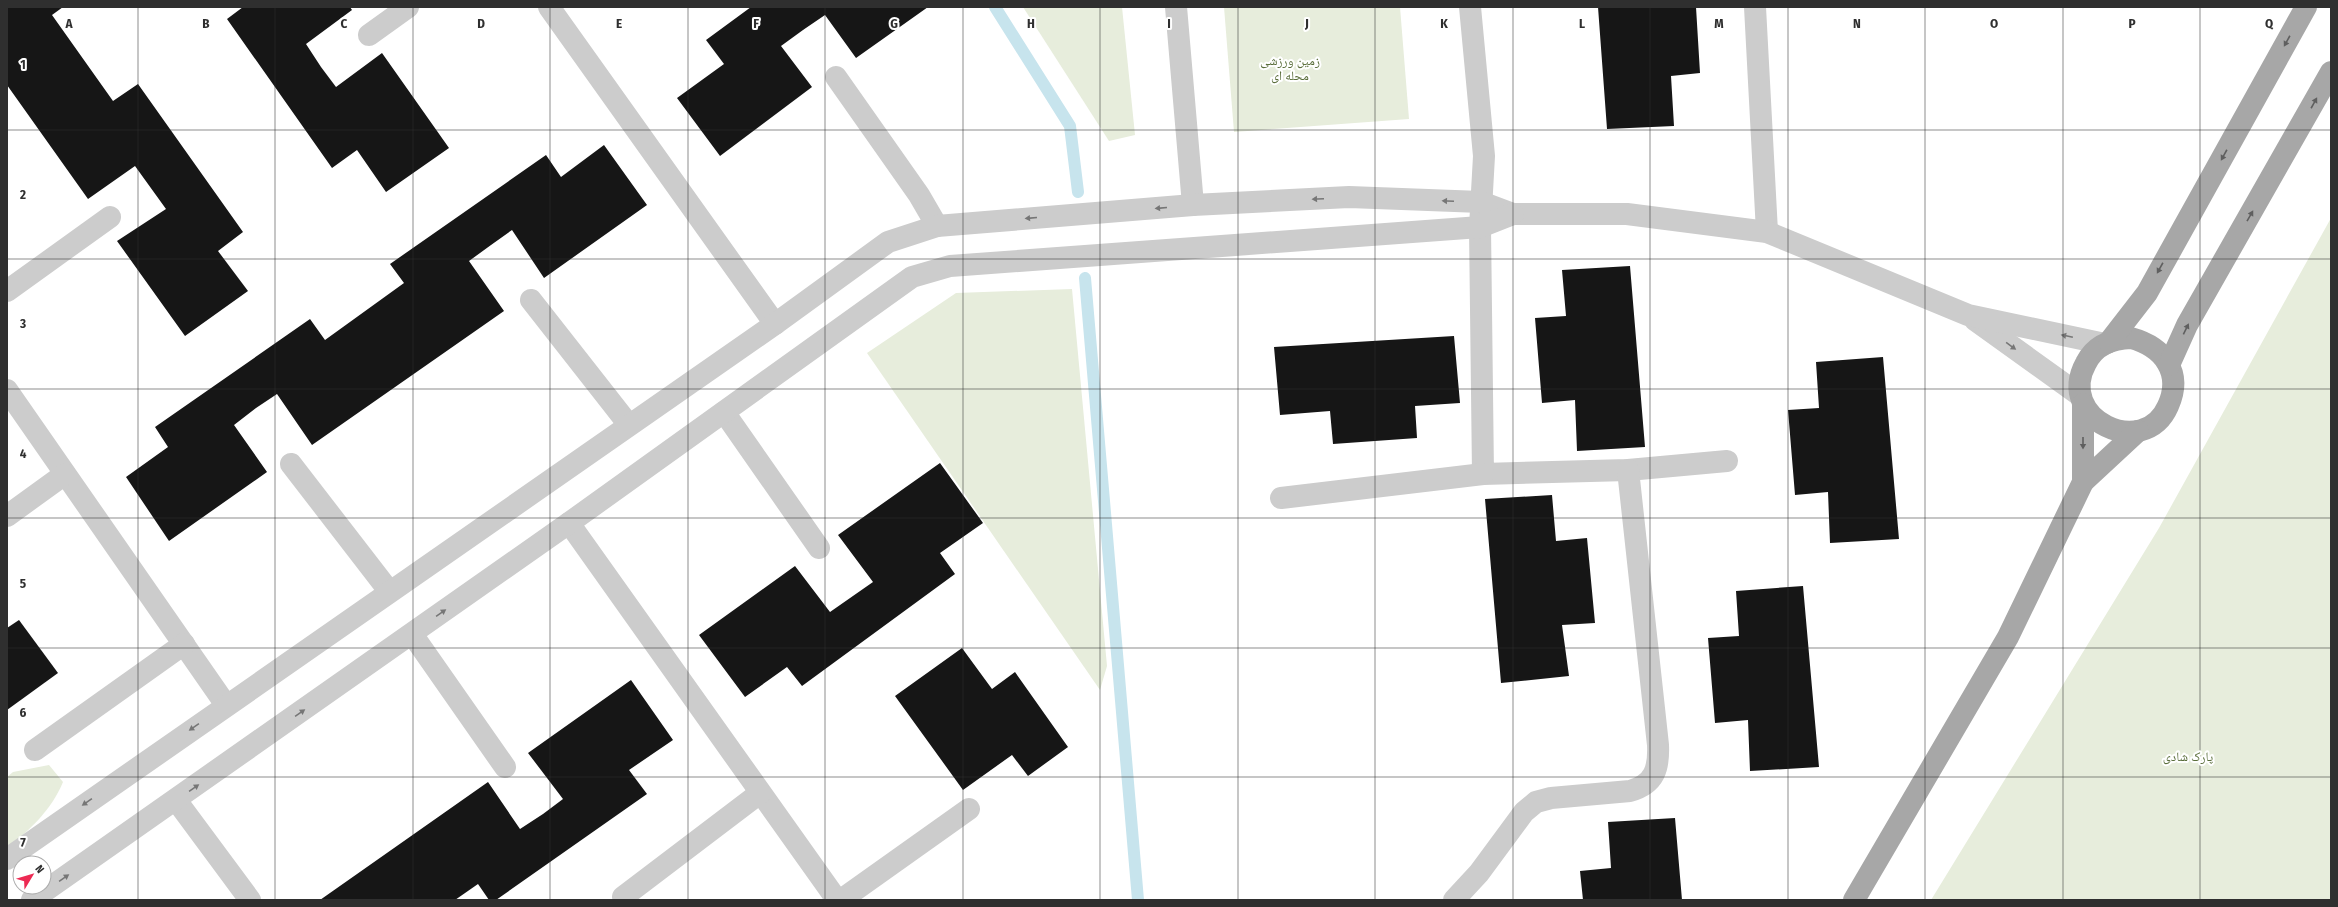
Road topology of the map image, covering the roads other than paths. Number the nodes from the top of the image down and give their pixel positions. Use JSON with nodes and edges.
{"nodes":[{"id":1,"x":408,"y":7,"type":"edge"},
{"id":2,"x":549,"y":7,"type":"edge"},
{"id":3,"x":1176,"y":7,"type":"edge"},
{"id":4,"x":1470,"y":7,"type":"edge"},
{"id":5,"x":1756,"y":7,"type":"edge"},
{"id":6,"x":2302,"y":11,"type":"edge"},
{"id":7,"x":370,"y":35,"type":"dead end"},
{"id":8,"x":2331,"y":72,"type":"edge"},
{"id":9,"x":836,"y":77,"type":"dead end"},
{"id":10,"x":1481,"y":202,"type":"junction"},
{"id":11,"x":1193,"y":205,"type":"junction"},
{"id":12,"x":1513,"y":214,"type":"junction"},
{"id":13,"x":110,"y":217,"type":"dead end"},
{"id":14,"x":937,"y":226,"type":"junction"},
{"id":15,"x":1480,"y":227,"type":"junction"},
{"id":16,"x":1767,"y":232,"type":"junction"},
{"id":17,"x":7,"y":292,"type":"edge"},
{"id":18,"x":531,"y":300,"type":"dead end"},
{"id":19,"x":1968,"y":315,"type":"junction"},
{"id":20,"x":775,"y":324,"type":"junction"},
{"id":21,"x":2107,"y":343,"type":"junction"},
{"id":22,"x":2169,"y":365,"type":"junction"},
{"id":23,"x":7,"y":390,"type":"edge"},
{"id":24,"x":2081,"y":399,"type":"junction"},
{"id":25,"x":724,"y":412,"type":"junction"},
{"id":26,"x":629,"y":425,"type":"junction"},
{"id":27,"x":2138,"y":431,"type":"junction"},
{"id":28,"x":1727,"y":461,"type":"dead end"},
{"id":29,"x":291,"y":464,"type":"dead end"},
{"id":30,"x":1628,"y":470,"type":"junction"},
{"id":31,"x":65,"y":474,"type":"junction"},
{"id":32,"x":1483,"y":474,"type":"junction"},
{"id":33,"x":2083,"y":482,"type":"junction"},
{"id":34,"x":1281,"y":498,"type":"dead end"},
{"id":35,"x":7,"y":516,"type":"edge"},
{"id":36,"x":569,"y":523,"type":"junction"},
{"id":37,"x":819,"y":548,"type":"dead end"},
{"id":38,"x":389,"y":591,"type":"junction"},
{"id":39,"x":412,"y":634,"type":"junction"},
{"id":40,"x":184,"y":644,"type":"junction"},
{"id":41,"x":226,"y":705,"type":"junction"},
{"id":42,"x":35,"y":750,"type":"dead end"},
{"id":43,"x":505,"y":767,"type":"dead end"},
{"id":44,"x":760,"y":793,"type":"junction"},
{"id":45,"x":176,"y":800,"type":"junction"},
{"id":46,"x":969,"y":809,"type":"dead end"},
{"id":47,"x":7,"y":859,"type":"edge"},
{"id":48,"x":623,"y":897,"type":"dead end"},
{"id":49,"x":32,"y":900,"type":"edge"},
{"id":50,"x":250,"y":900,"type":"edge"},
{"id":51,"x":837,"y":900,"type":"edge"},
{"id":52,"x":842,"y":900,"type":"edge"},
{"id":53,"x":1454,"y":900,"type":"edge"},
{"id":54,"x":1854,"y":900,"type":"edge"}],
"edges":[{"from":1,"to":7,"type":"street"},
{"from":2,"to":20,"type":"street"},
{"from":3,"to":11,"type":"street"},
{"from":4,"to":10,"type":"street"},
{"from":5,"to":16,"type":"street"},
{"from":6,"to":21,"type":"main road","one_way":true},
{"from":22,"to":8,"type":"main road","one_way":true},
{"from":9,"to":14,"type":"street"},
{"from":10,"to":11,"type":"street","one_way":true},
{"from":10,"to":12,"type":"street"},
{"from":10,"to":15,"type":"street"},
{"from":11,"to":14,"type":"street","one_way":true},
{"from":12,"to":15,"type":"street"},
{"from":12,"to":16,"type":"street"},
{"from":13,"to":17,"type":"street"},
{"from":14,"to":20,"type":"street"},
{"from":15,"to":25,"type":"street"},
{"from":15,"to":32,"type":"street"},
{"from":16,"to":19,"type":"street"},
{"from":18,"to":26,"type":"street"},
{"from":21,"to":19,"type":"street","one_way":true},
{"from":19,"to":24,"type":"street","one_way":true},
{"from":20,"to":26,"type":"street"},
{"from":21,"to":22,"type":"main road"},
{"from":21,"to":24,"type":"main road"},
{"from":22,"to":27,"type":"main road"},
{"from":23,"to":31,"type":"street"},
{"from":24,"to":27,"type":"main road"},
{"from":24,"to":33,"type":"main road","one_way":true},
{"from":25,"to":36,"type":"street"},
{"from":25,"to":37,"type":"street"},
{"from":26,"to":38,"type":"street"},
{"from":27,"to":33,"type":"main road"},
{"from":28,"to":30,"type":"street"},
{"from":29,"to":38,"type":"street"},
{"from":30,"to":32,"type":"street"},
{"from":30,"to":53,"type":"street"},
{"from":31,"to":35,"type":"street"},
{"from":31,"to":40,"type":"street"},
{"from":32,"to":34,"type":"street"},
{"from":33,"to":54,"type":"main road"},
{"from":39,"to":36,"type":"street","one_way":true},
{"from":36,"to":44,"type":"street"},
{"from":38,"to":41,"type":"street"},
{"from":39,"to":43,"type":"street"},
{"from":45,"to":39,"type":"street","one_way":true},
{"from":40,"to":41,"type":"street"},
{"from":40,"to":42,"type":"street"},
{"from":41,"to":47,"type":"street","one_way":true},
{"from":44,"to":48,"type":"street"},
{"from":44,"to":51,"type":"street"},
{"from":49,"to":45,"type":"street","one_way":true},
{"from":45,"to":50,"type":"street"},
{"from":46,"to":52,"type":"street"}]}
